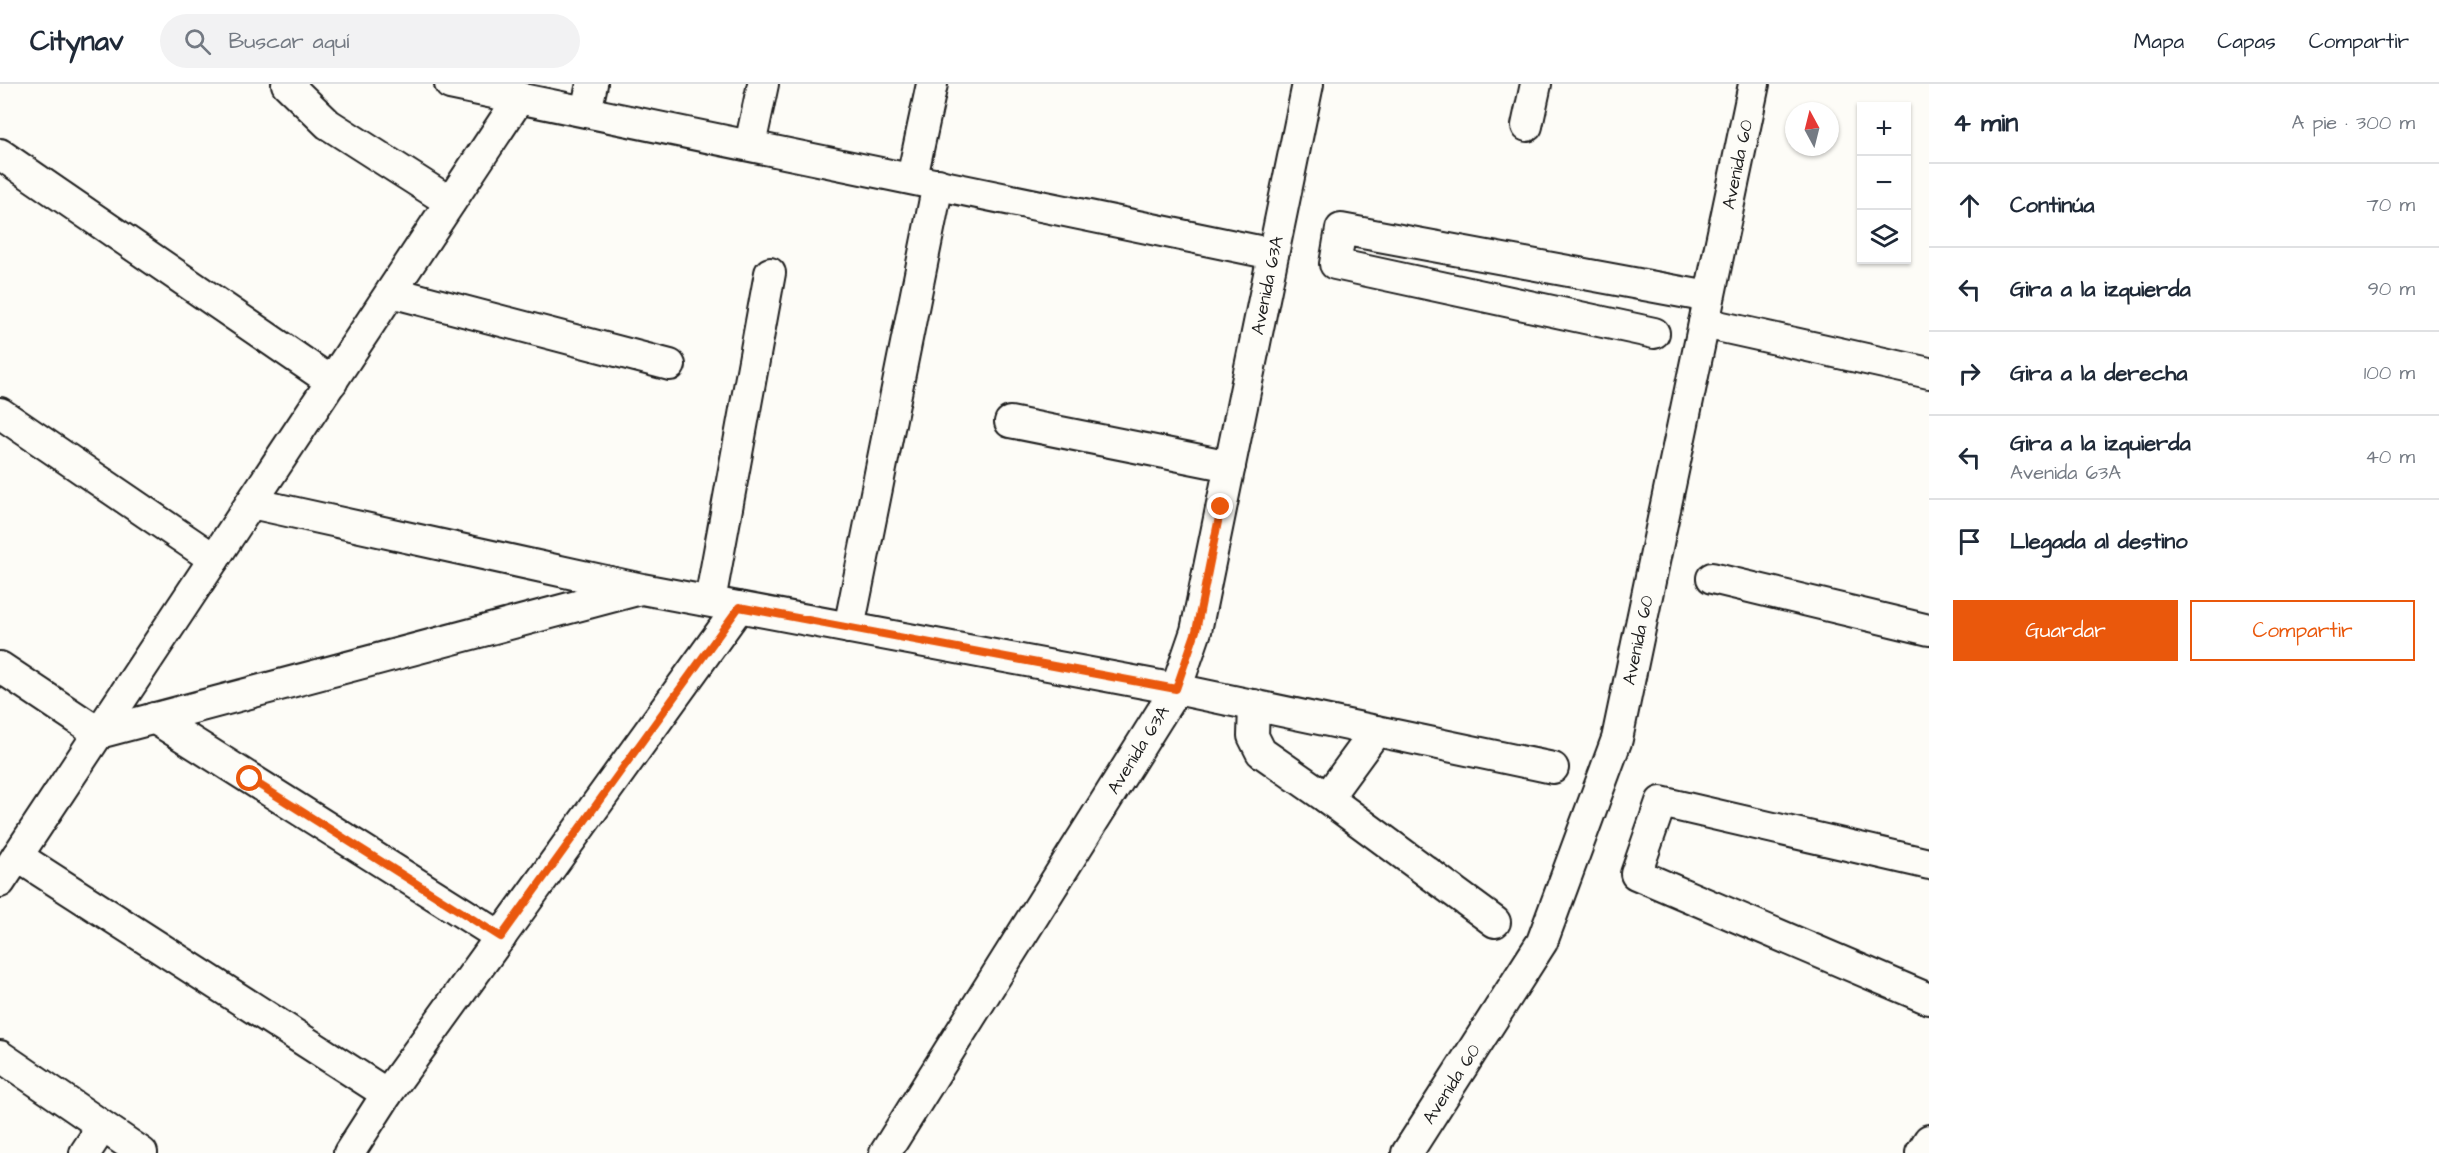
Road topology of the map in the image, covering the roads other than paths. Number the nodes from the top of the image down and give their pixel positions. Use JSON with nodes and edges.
{"nodes":[{"id":1,"x":287,"y":84,"type":"edge"},
{"id":2,"x":450,"y":84,"type":"edge"},
{"id":3,"x":763,"y":84,"type":"edge"},
{"id":4,"x":932,"y":84,"type":"edge"},
{"id":5,"x":1308,"y":84,"type":"edge"},
{"id":6,"x":1536,"y":84,"type":"edge"},
{"id":7,"x":1754,"y":84,"type":"edge"},
{"id":8,"x":520,"y":97,"type":"junction"},
{"id":9,"x":589,"y":98,"type":"edge"},
{"id":10,"x":1527,"y":126,"type":"dead end"},
{"id":11,"x":750,"y":145,"type":"junction"},
{"id":12,"x":0,"y":154,"type":"edge"},
{"id":13,"x":925,"y":181,"type":"junction"},
{"id":14,"x":450,"y":202,"type":"junction"},
{"id":15,"x":1273,"y":254,"type":"junction"},
{"id":16,"x":770,"y":273,"type":"dead end"},
{"id":17,"x":391,"y":292,"type":"junction"},
{"id":18,"x":1706,"y":310,"type":"junction"},
{"id":19,"x":1654,"y":333,"type":"dead end"},
{"id":20,"x":670,"y":365,"type":"dead end"},
{"id":21,"x":1929,"y":373,"type":"edge"},
{"id":22,"x":332,"y":382,"type":"junction"},
{"id":23,"x":0,"y":413,"type":"edge"},
{"id":24,"x":1010,"y":422,"type":"dead end"},
{"id":25,"x":1230,"y":466,"type":"junction"},
{"id":26,"x":251,"y":503,"type":"junction"},
{"id":27,"x":214,"y":559,"type":"junction"},
{"id":28,"x":1712,"y":578,"type":"dead end"},
{"id":29,"x":642,"y":589,"type":"junction"},
{"id":30,"x":710,"y":601,"type":"junction"},
{"id":31,"x":739,"y":607,"type":"junction"},
{"id":32,"x":849,"y":628,"type":"junction"},
{"id":33,"x":1929,"y":630,"type":"edge"},
{"id":34,"x":0,"y":667,"type":"edge"},
{"id":35,"x":1176,"y":689,"type":"junction"},
{"id":36,"x":1254,"y":705,"type":"junction"},
{"id":37,"x":154,"y":718,"type":"junction"},
{"id":38,"x":1376,"y":730,"type":"junction"},
{"id":39,"x":99,"y":733,"type":"junction"},
{"id":40,"x":1553,"y":768,"type":"dead end"},
{"id":41,"x":1327,"y":798,"type":"junction"},
{"id":42,"x":17,"y":856,"type":"junction"},
{"id":43,"x":1929,"y":864,"type":"edge"},
{"id":44,"x":0,"y":882,"type":"edge"},
{"id":45,"x":1495,"y":922,"type":"dead end"},
{"id":46,"x":501,"y":937,"type":"junction"},
{"id":47,"x":1929,"y":999,"type":"edge"},
{"id":48,"x":0,"y":1056,"type":"edge"},
{"id":49,"x":387,"y":1094,"type":"junction"},
{"id":50,"x":102,"y":1127,"type":"junction"},
{"id":51,"x":1929,"y":1140,"type":"edge"},
{"id":52,"x":361,"y":1149,"type":"edge"},
{"id":53,"x":85,"y":1153,"type":"edge"},
{"id":54,"x":142,"y":1153,"type":"edge"},
{"id":55,"x":885,"y":1153,"type":"edge"},
{"id":56,"x":1407,"y":1153,"type":"edge"},
{"id":57,"x":1921,"y":1153,"type":"edge"}],
"edges":[{"from":1,"to":14,"type":"street"},
{"from":2,"to":8,"type":"street"},
{"from":3,"to":11,"type":"street"},
{"from":4,"to":13,"type":"street"},
{"from":5,"to":15,"type":"street","name":"Avenida 63A"},
{"from":6,"to":10,"type":"street"},
{"from":7,"to":18,"type":"street","name":"Avenida 60"},
{"from":8,"to":9,"type":"street"},
{"from":8,"to":14,"type":"street"},
{"from":9,"to":11,"type":"street"},
{"from":11,"to":13,"type":"street"},
{"from":12,"to":22,"type":"street"},
{"from":13,"to":15,"type":"street"},
{"from":13,"to":32,"type":"street"},
{"from":14,"to":17,"type":"street"},
{"from":15,"to":25,"type":"street","name":"Avenida 63A"},
{"from":16,"to":30,"type":"street"},
{"from":17,"to":20,"type":"street"},
{"from":17,"to":22,"type":"street"},
{"from":18,"to":19,"type":"street"},
{"from":18,"to":21,"type":"street"},
{"from":18,"to":56,"type":"street","name":"Avenida 60"},
{"from":22,"to":26,"type":"street"},
{"from":23,"to":27,"type":"street"},
{"from":24,"to":25,"type":"street"},
{"from":25,"to":35,"type":"street","name":"Avenida 63A"},
{"from":26,"to":27,"type":"street"},
{"from":26,"to":29,"type":"street"},
{"from":27,"to":39,"type":"street"},
{"from":28,"to":33,"type":"street"},
{"from":29,"to":30,"type":"street"},
{"from":29,"to":37,"type":"street"},
{"from":30,"to":31,"type":"street"},
{"from":31,"to":32,"type":"street"},
{"from":31,"to":46,"type":"street"},
{"from":32,"to":35,"type":"street"},
{"from":34,"to":39,"type":"street"},
{"from":35,"to":36,"type":"street"},
{"from":35,"to":55,"type":"street","name":"Avenida 63A"},
{"from":36,"to":38,"type":"street"},
{"from":36,"to":41,"type":"street"},
{"from":37,"to":39,"type":"street"},
{"from":37,"to":46,"type":"street"},
{"from":38,"to":40,"type":"street"},
{"from":38,"to":41,"type":"street"},
{"from":39,"to":42,"type":"street"},
{"from":41,"to":45,"type":"street"},
{"from":42,"to":44,"type":"street"},
{"from":42,"to":49,"type":"street"},
{"from":43,"to":47,"type":"street"},
{"from":46,"to":49,"type":"street"},
{"from":48,"to":50,"type":"street"},
{"from":49,"to":52,"type":"street"},
{"from":50,"to":53,"type":"street"},
{"from":50,"to":54,"type":"street"},
{"from":51,"to":57,"type":"street"}]}
